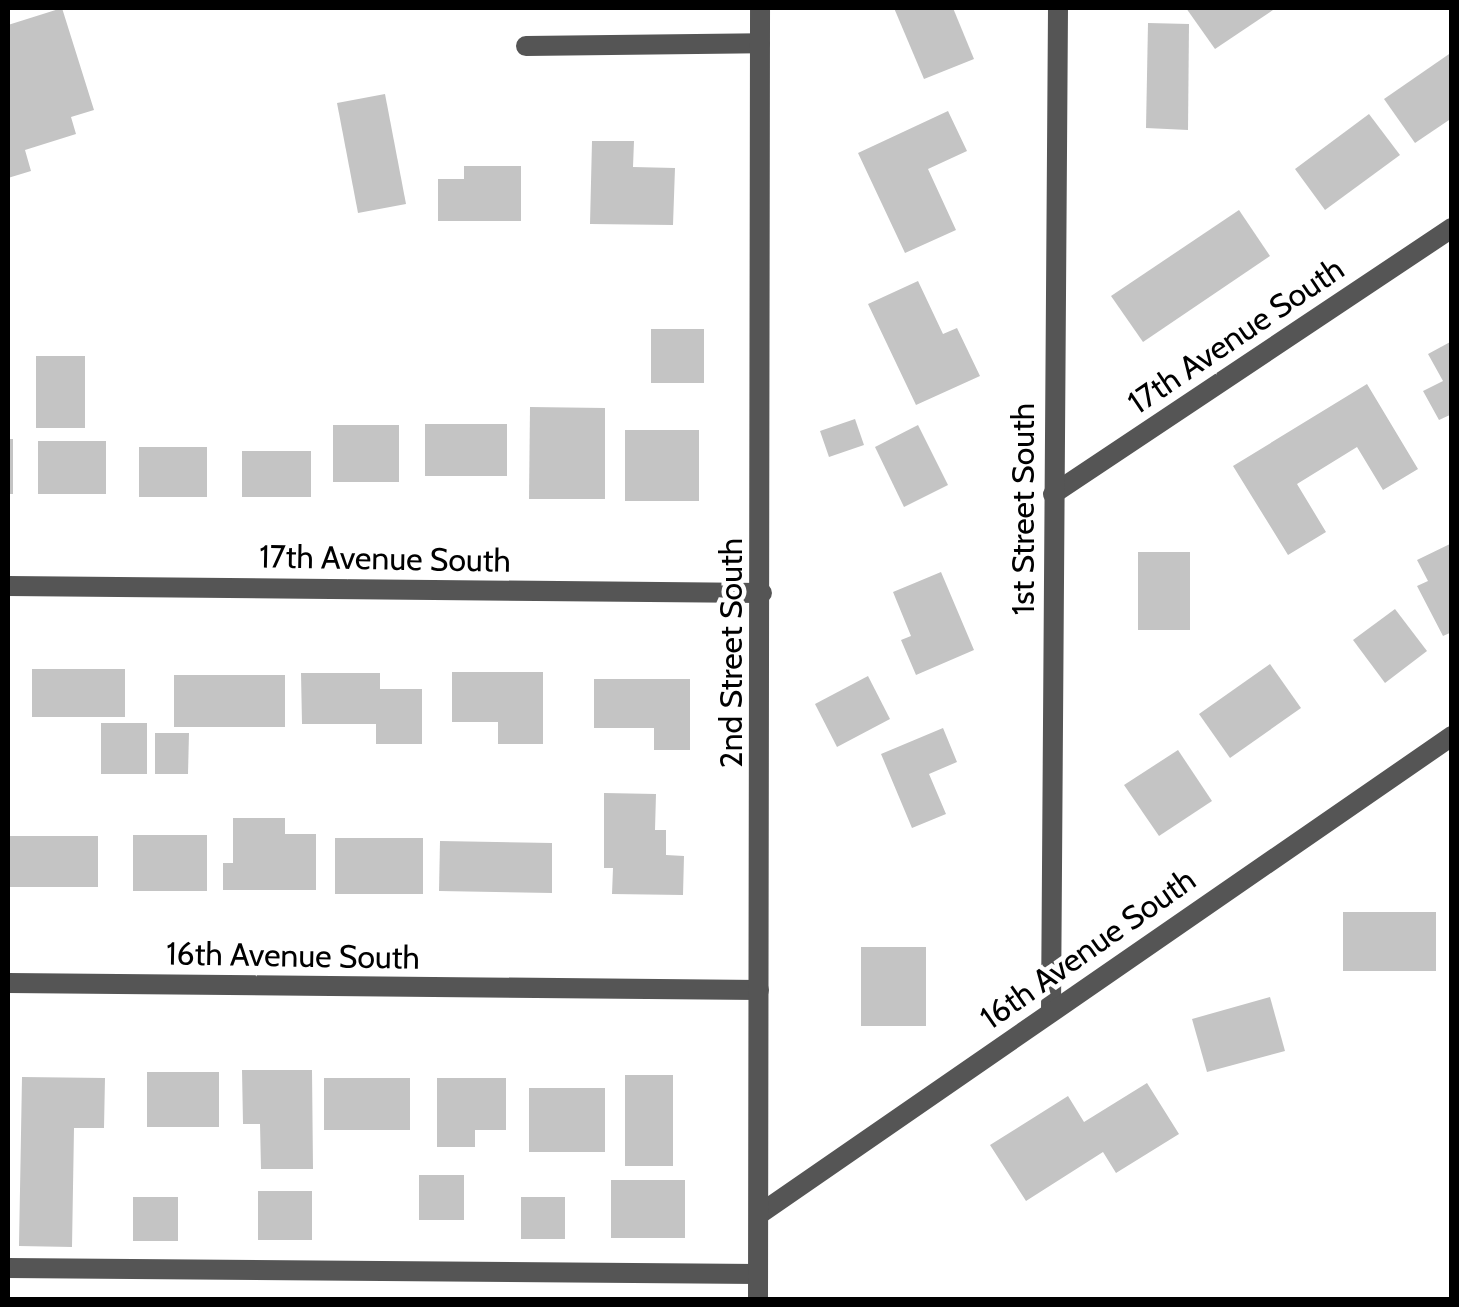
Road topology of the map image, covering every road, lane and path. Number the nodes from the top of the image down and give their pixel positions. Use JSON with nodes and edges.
{"nodes":[{"id":1,"x":760,"y":8,"type":"edge"},
{"id":2,"x":1058,"y":8,"type":"edge"},
{"id":3,"x":760,"y":43,"type":"junction"},
{"id":4,"x":526,"y":46,"type":"dead end"},
{"id":5,"x":1452,"y":228,"type":"edge"},
{"id":6,"x":1053,"y":494,"type":"junction"},
{"id":7,"x":8,"y":586,"type":"edge"},
{"id":8,"x":762,"y":593,"type":"junction"},
{"id":9,"x":1452,"y":736,"type":"edge"},
{"id":10,"x":8,"y":983,"type":"edge"},
{"id":11,"x":759,"y":990,"type":"junction"},
{"id":12,"x":1050,"y":1011,"type":"junction"},
{"id":13,"x":761,"y":1214,"type":"junction"},
{"id":14,"x":8,"y":1268,"type":"edge"},
{"id":15,"x":758,"y":1274,"type":"junction"},
{"id":16,"x":758,"y":1300,"type":"edge"}],
"edges":[{"from":1,"to":3,"type":"street","name":"2nd Street South"},
{"from":2,"to":6,"type":"street","name":"1st Street South"},
{"from":3,"to":4,"type":"street"},
{"from":3,"to":8,"type":"street","name":"2nd Street South"},
{"from":5,"to":6,"type":"street","name":"17th Avenue South"},
{"from":6,"to":12,"type":"street","name":"1st Street South"},
{"from":7,"to":8,"type":"street","name":"17th Avenue South"},
{"from":8,"to":11,"type":"street","name":"2nd Street South"},
{"from":9,"to":12,"type":"street","name":"16th Avenue South"},
{"from":10,"to":11,"type":"street","name":"16th Avenue South"},
{"from":11,"to":13,"type":"street","name":"2nd Street South"},
{"from":12,"to":13,"type":"street","name":"16th Avenue South"},
{"from":13,"to":15,"type":"street","name":"2nd Street South"},
{"from":14,"to":15,"type":"street"},
{"from":15,"to":16,"type":"street","name":"2nd Street South"}]}
